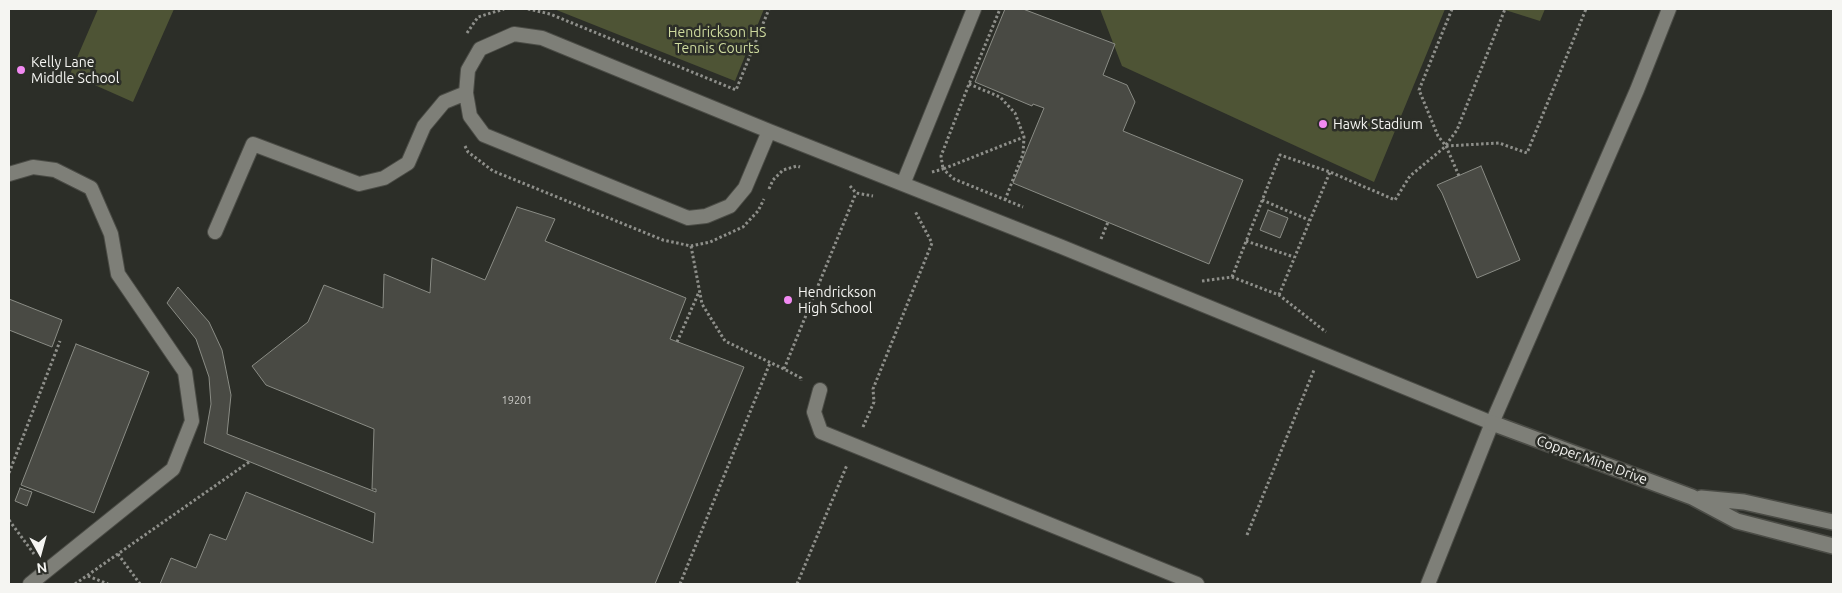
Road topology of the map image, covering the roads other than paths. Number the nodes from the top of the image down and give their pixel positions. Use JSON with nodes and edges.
{"nodes":[{"id":1,"x":974,"y":9,"type":"edge"},
{"id":2,"x":1669,"y":9,"type":"edge"},
{"id":3,"x":466,"y":93,"type":"junction"},
{"id":4,"x":769,"y":131,"type":"junction"},
{"id":5,"x":9,"y":174,"type":"edge"},
{"id":6,"x":904,"y":184,"type":"junction"},
{"id":7,"x":215,"y":232,"type":"dead end"},
{"id":8,"x":820,"y":390,"type":"dead end"},
{"id":9,"x":1492,"y":423,"type":"junction"},
{"id":10,"x":1692,"y":497,"type":"junction"},
{"id":11,"x":1833,"y":522,"type":"edge"},
{"id":12,"x":1833,"y":546,"type":"edge"},
{"id":13,"x":30,"y":584,"type":"edge"},
{"id":14,"x":1197,"y":584,"type":"edge"},
{"id":15,"x":1428,"y":584,"type":"edge"}],
"edges":[{"from":1,"to":6,"type":"lane"},
{"from":2,"to":9,"type":"lane"},
{"from":3,"to":4,"type":"lane"},
{"from":3,"to":4,"type":"lane"},
{"from":3,"to":7,"type":"lane"},
{"from":4,"to":6,"type":"lane"},
{"from":5,"to":13,"type":"lane"},
{"from":6,"to":9,"type":"lane"},
{"from":8,"to":14,"type":"lane"},
{"from":9,"to":10,"type":"street","name":"Copper Mine Drive"},
{"from":9,"to":15,"type":"lane"},
{"from":10,"to":11,"type":"street","name":"Copper Mine Drive"},
{"from":10,"to":12,"type":"street","name":"Copper Mine Drive"}]}
